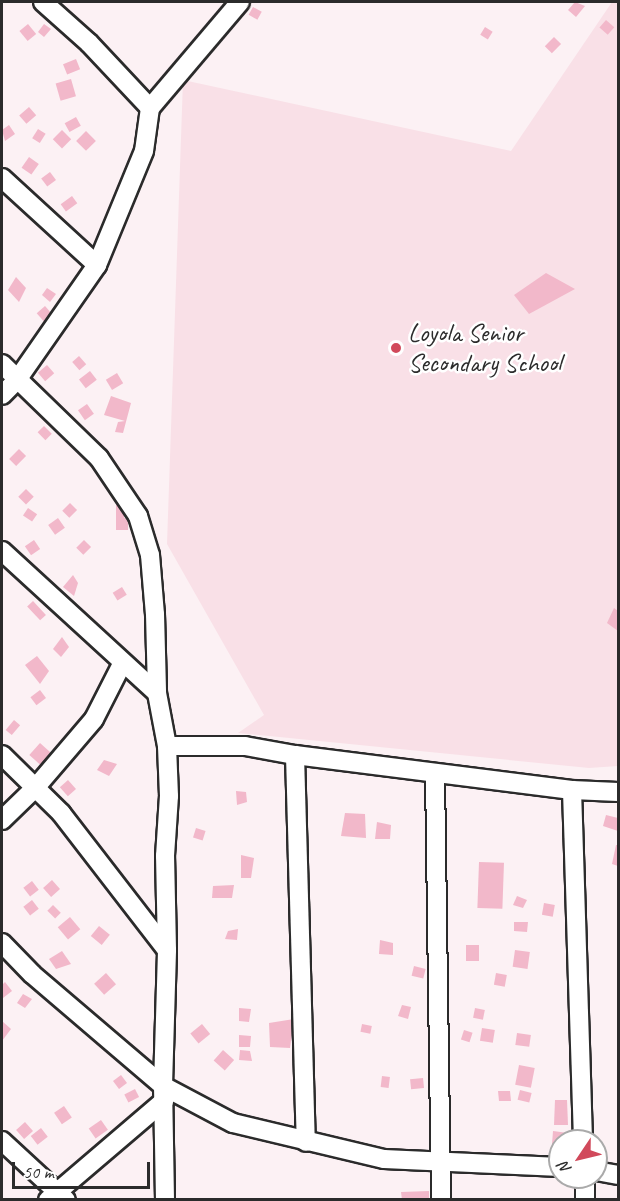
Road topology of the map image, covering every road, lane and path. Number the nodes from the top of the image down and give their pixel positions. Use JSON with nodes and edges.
{"nodes":[{"id":1,"x":43,"y":2,"type":"edge"},
{"id":2,"x":240,"y":2,"type":"edge"},
{"id":3,"x":150,"y":108,"type":"junction"},
{"id":4,"x":2,"y":178,"type":"edge"},
{"id":5,"x":97,"y":265,"type":"junction"},
{"id":6,"x":2,"y":364,"type":"edge"},
{"id":7,"x":17,"y":380,"type":"junction"},
{"id":8,"x":2,"y":395,"type":"edge"},
{"id":9,"x":2,"y":551,"type":"edge"},
{"id":10,"x":122,"y":664,"type":"junction"},
{"id":11,"x":157,"y":693,"type":"junction"},
{"id":12,"x":167,"y":746,"type":"junction"},
{"id":13,"x":2,"y":755,"type":"edge"},
{"id":14,"x":295,"y":755,"type":"junction"},
{"id":15,"x":435,"y":772,"type":"junction"},
{"id":16,"x":36,"y":787,"type":"junction"},
{"id":17,"x":572,"y":790,"type":"junction"},
{"id":18,"x":618,"y":792,"type":"edge"},
{"id":19,"x":2,"y":820,"type":"edge"},
{"id":20,"x":2,"y":943,"type":"edge"},
{"id":21,"x":167,"y":950,"type":"junction"},
{"id":22,"x":164,"y":1093,"type":"junction"},
{"id":23,"x":583,"y":1129,"type":"edge"},
{"id":24,"x":2,"y":1141,"type":"edge"},
{"id":25,"x":306,"y":1142,"type":"junction"},
{"id":26,"x":442,"y":1163,"type":"junction"},
{"id":27,"x":548,"y":1167,"type":"edge"},
{"id":28,"x":57,"y":1196,"type":"edge"},
{"id":29,"x":165,"y":1200,"type":"edge"},
{"id":30,"x":441,"y":1200,"type":"edge"}],
"edges":[{"from":1,"to":3,"type":"street"},
{"from":2,"to":3,"type":"street"},
{"from":3,"to":5,"type":"street"},
{"from":4,"to":5,"type":"street"},
{"from":5,"to":7,"type":"street"},
{"from":6,"to":7,"type":"street"},
{"from":7,"to":8,"type":"street"},
{"from":7,"to":11,"type":"street"},
{"from":9,"to":10,"type":"street"},
{"from":10,"to":11,"type":"street"},
{"from":10,"to":16,"type":"street"},
{"from":11,"to":12,"type":"street"},
{"from":12,"to":14,"type":"street"},
{"from":12,"to":21,"type":"street"},
{"from":13,"to":16,"type":"street"},
{"from":14,"to":15,"type":"street"},
{"from":14,"to":25,"type":"street"},
{"from":15,"to":17,"type":"street"},
{"from":15,"to":26,"type":"street"},
{"from":16,"to":19,"type":"street"},
{"from":16,"to":21,"type":"street"},
{"from":17,"to":18,"type":"street"},
{"from":17,"to":23,"type":"street"},
{"from":20,"to":22,"type":"street"},
{"from":21,"to":22,"type":"street"},
{"from":22,"to":25,"type":"street"},
{"from":22,"to":28,"type":"street"},
{"from":22,"to":29,"type":"street"},
{"from":24,"to":28,"type":"street"},
{"from":25,"to":26,"type":"street"},
{"from":26,"to":27,"type":"street"},
{"from":26,"to":30,"type":"street"}]}
